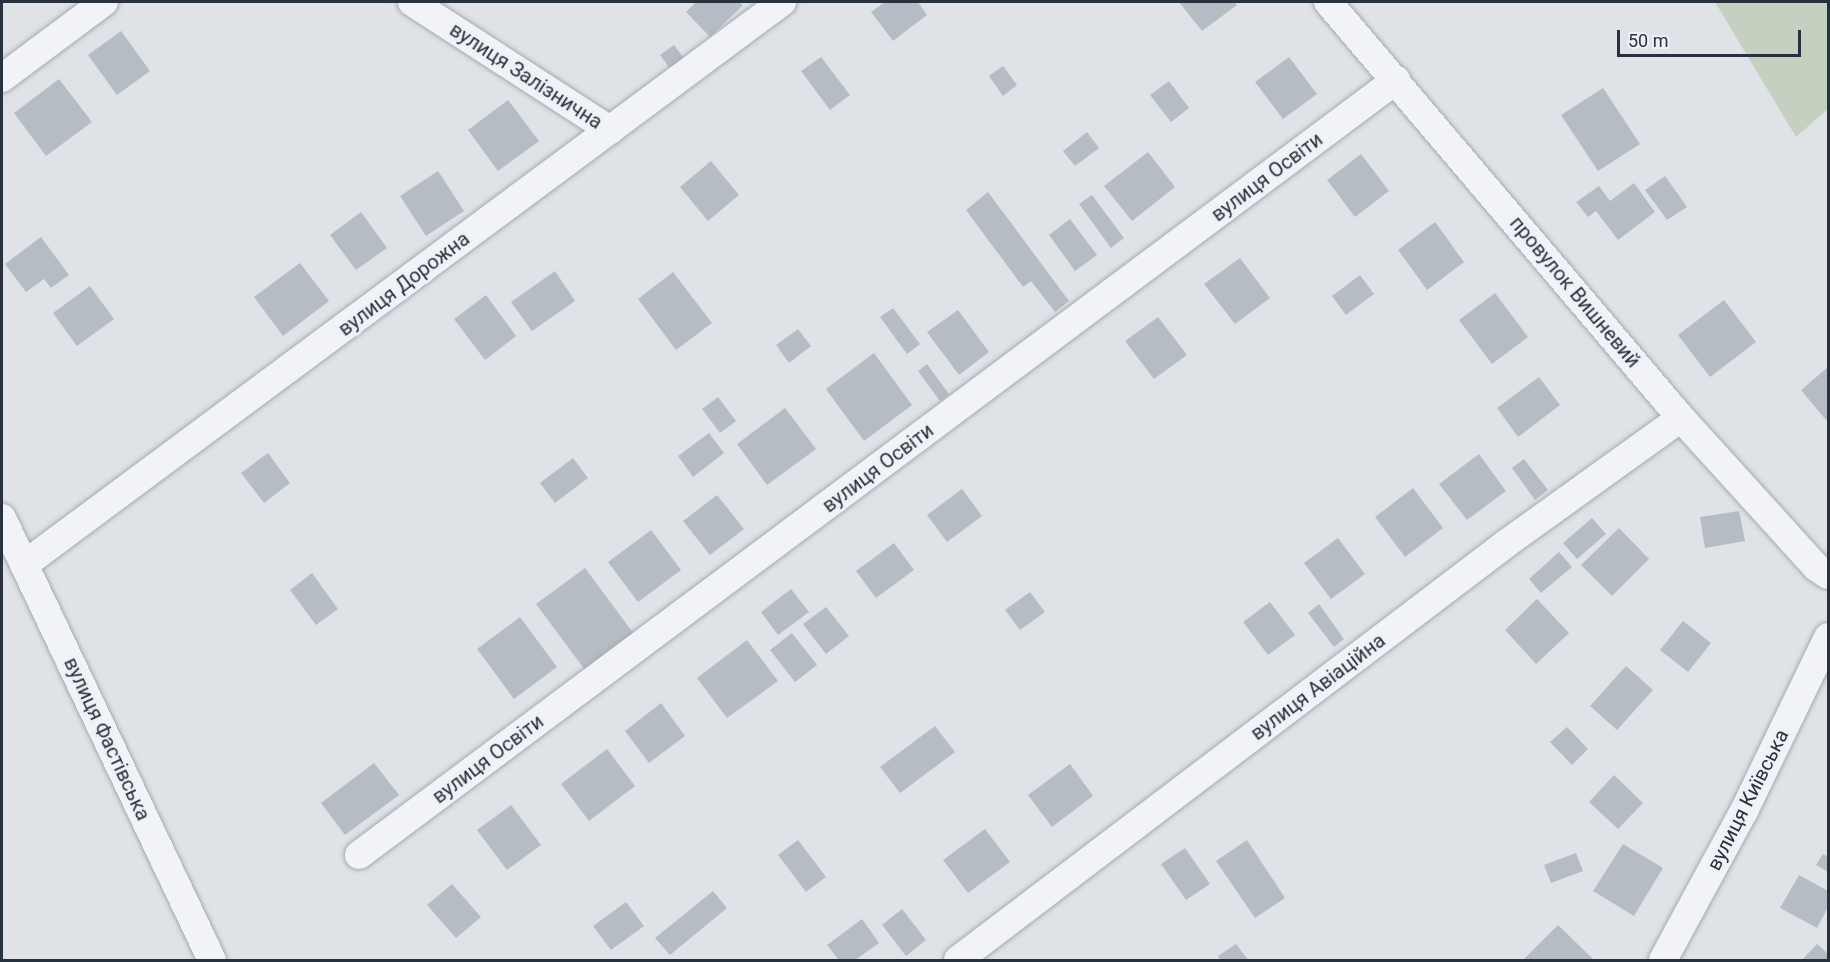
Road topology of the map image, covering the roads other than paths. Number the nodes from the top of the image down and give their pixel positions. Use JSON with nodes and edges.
{"nodes":[{"id":1,"x":104,"y":2,"type":"edge"},
{"id":2,"x":412,"y":2,"type":"edge"},
{"id":3,"x":782,"y":2,"type":"edge"},
{"id":4,"x":1328,"y":2,"type":"edge"},
{"id":5,"x":2,"y":78,"type":"edge"},
{"id":6,"x":1396,"y":80,"type":"junction"},
{"id":7,"x":610,"y":130,"type":"junction"},
{"id":8,"x":1681,"y":418,"type":"junction"},
{"id":9,"x":2,"y":518,"type":"edge"},
{"id":10,"x":24,"y":564,"type":"junction"},
{"id":11,"x":1828,"y":575,"type":"edge"},
{"id":12,"x":1828,"y":637,"type":"edge"},
{"id":13,"x":359,"y":855,"type":"dead end"},
{"id":14,"x":212,"y":960,"type":"edge"},
{"id":15,"x":958,"y":960,"type":"edge"},
{"id":16,"x":1663,"y":960,"type":"edge"}],
"edges":[{"from":1,"to":5,"type":"street"},
{"from":2,"to":7,"type":"street","name":"вулиця Залізнична"},
{"from":3,"to":7,"type":"street","name":"вулиця Дорожна"},
{"from":4,"to":6,"type":"street","name":"провулок Вишневий"},
{"from":6,"to":8,"type":"street","name":"провулок Вишневий"},
{"from":6,"to":13,"type":"street","name":"вулиця Освіти"},
{"from":7,"to":10,"type":"street","name":"вулиця Дорожна"},
{"from":8,"to":11,"type":"street","name":"провулок Вишневий"},
{"from":8,"to":15,"type":"street","name":"вулиця Авіаційна"},
{"from":9,"to":10,"type":"street","name":"вулиця Фастівська"},
{"from":10,"to":14,"type":"street","name":"вулиця Фастівська"},
{"from":12,"to":16,"type":"street","name":"вулиця Київська"}]}
